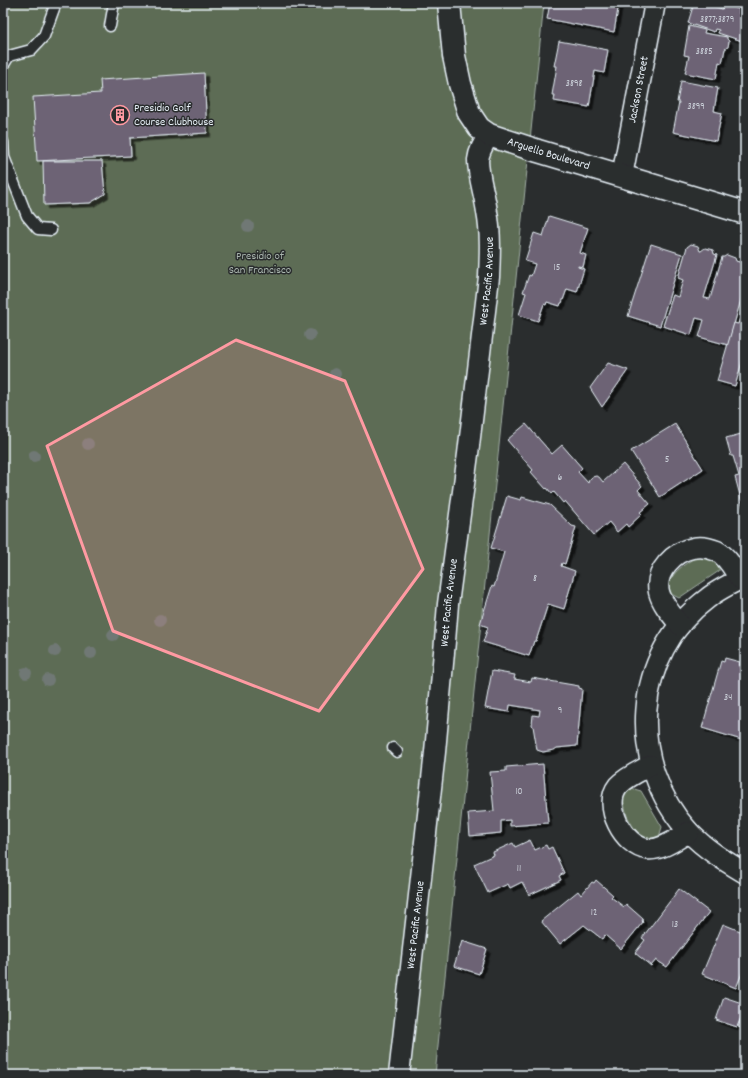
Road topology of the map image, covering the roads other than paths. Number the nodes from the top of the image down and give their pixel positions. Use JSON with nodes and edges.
{"nodes":[{"id":1,"x":56,"y":3,"type":"edge"},
{"id":2,"x":114,"y":3,"type":"edge"},
{"id":3,"x":449,"y":3,"type":"edge"},
{"id":4,"x":655,"y":3,"type":"edge"},
{"id":5,"x":110,"y":26,"type":"dead end"},
{"id":6,"x":3,"y":66,"type":"edge"},
{"id":7,"x":490,"y":135,"type":"junction"},
{"id":8,"x":3,"y":142,"type":"edge"},
{"id":9,"x":622,"y":176,"type":"junction"},
{"id":10,"x":745,"y":213,"type":"edge"},
{"id":11,"x":51,"y":230,"type":"dead end"},
{"id":12,"x":743,"y":578,"type":"edge"},
{"id":13,"x":680,"y":625,"type":"junction"},
{"id":14,"x":651,"y":765,"type":"junction"},
{"id":15,"x":689,"y":832,"type":"junction"},
{"id":16,"x":745,"y":873,"type":"edge"},
{"id":17,"x":399,"y":1075,"type":"edge"}],
"edges":[{"from":1,"to":6,"type":"lane"},
{"from":2,"to":5,"type":"lane"},
{"from":3,"to":7,"type":"street","name":"Arguello Boulevard"},
{"from":4,"to":9,"type":"street","name":"Jackson Street"},
{"from":7,"to":9,"type":"street","name":"Arguello Boulevard"},
{"from":7,"to":17,"type":"street","name":"West Pacific Avenue"},
{"from":8,"to":11,"type":"lane"},
{"from":9,"to":10,"type":"street","name":"Arguello Boulevard"},
{"from":12,"to":13,"type":"street"},
{"from":12,"to":13,"type":"street"},
{"from":13,"to":14,"type":"street"},
{"from":14,"to":15,"type":"street"},
{"from":14,"to":15,"type":"street"},
{"from":15,"to":16,"type":"street"}]}
